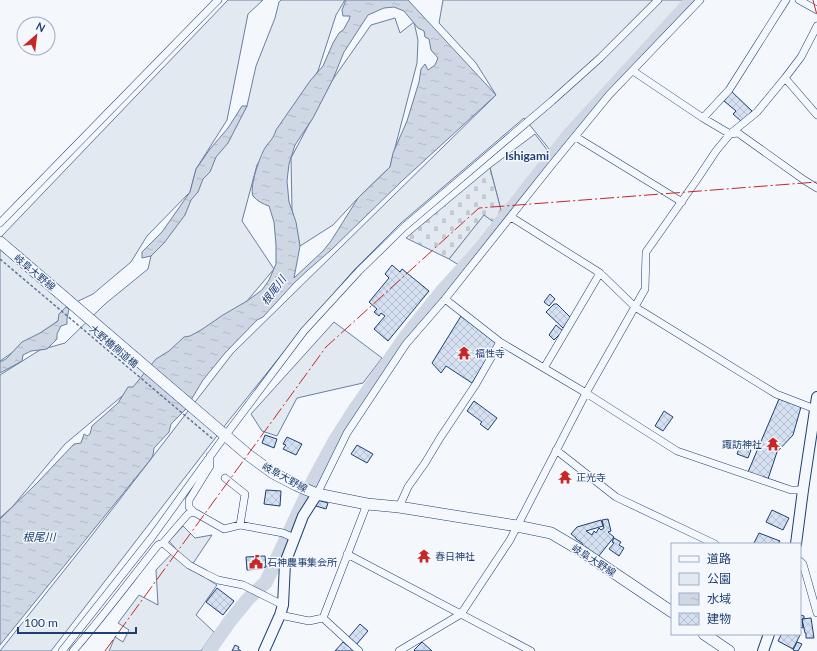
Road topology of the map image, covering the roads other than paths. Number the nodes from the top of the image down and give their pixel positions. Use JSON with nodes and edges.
{"nodes":[{"id":1,"x":218,"y":0,"type":"edge"},
{"id":2,"x":658,"y":0,"type":"edge"},
{"id":3,"x":700,"y":0,"type":"edge"},
{"id":4,"x":786,"y":0,"type":"edge"},
{"id":5,"x":799,"y":0,"type":"edge"},
{"id":6,"x":817,"y":10,"type":"edge"},
{"id":7,"x":817,"y":26,"type":"edge"},
{"id":8,"x":633,"y":71,"type":"junction"},
{"id":9,"x":784,"y":78,"type":"junction"},
{"id":10,"x":817,"y":115,"type":"edge"},
{"id":11,"x":703,"y":118,"type":"junction"},
{"id":12,"x":730,"y":134,"type":"junction"},
{"id":13,"x":576,"y":137,"type":"junction"},
{"id":14,"x":817,"y":188,"type":"edge"},
{"id":15,"x":682,"y":202,"type":"junction"},
{"id":16,"x":511,"y":217,"type":"junction"},
{"id":17,"x":0,"y":223,"type":"edge"},
{"id":18,"x":0,"y":242,"type":"edge"},
{"id":19,"x":600,"y":273,"type":"junction"},
{"id":20,"x":445,"y":299,"type":"junction"},
{"id":21,"x":635,"y":307,"type":"junction"},
{"id":22,"x":500,"y":342,"type":"junction"},
{"id":23,"x":544,"y":368,"type":"junction"},
{"id":24,"x":586,"y":393,"type":"junction"},
{"id":25,"x":817,"y":397,"type":"edge"},
{"id":26,"x":815,"y":409,"type":"junction"},
{"id":27,"x":222,"y":432,"type":"junction"},
{"id":28,"x":556,"y":450,"type":"junction"},
{"id":29,"x":210,"y":456,"type":"junction"},
{"id":30,"x":225,"y":478,"type":"dead end"},
{"id":31,"x":802,"y":490,"type":"junction"},
{"id":32,"x":311,"y":491,"type":"junction"},
{"id":33,"x":367,"y":504,"type":"junction"},
{"id":34,"x":400,"y":507,"type":"junction"},
{"id":35,"x":194,"y":512,"type":"junction"},
{"id":36,"x":240,"y":525,"type":"junction"},
{"id":37,"x":517,"y":526,"type":"junction"},
{"id":38,"x":293,"y":537,"type":"junction"},
{"id":39,"x":163,"y":543,"type":"junction"},
{"id":40,"x":713,"y":543,"type":"edge"},
{"id":41,"x":796,"y":543,"type":"edge"},
{"id":42,"x":347,"y":554,"type":"junction"},
{"id":43,"x":801,"y":562,"type":"edge"},
{"id":44,"x":282,"y":610,"type":"junction"},
{"id":45,"x":671,"y":611,"type":"edge"},
{"id":46,"x":817,"y":613,"type":"edge"},
{"id":47,"x":461,"y":614,"type":"junction"},
{"id":48,"x":323,"y":618,"type":"junction"},
{"id":49,"x":705,"y":635,"type":"edge"},
{"id":50,"x":769,"y":635,"type":"edge"},
{"id":51,"x":62,"y":651,"type":"edge"},
{"id":52,"x":73,"y":651,"type":"edge"},
{"id":53,"x":264,"y":651,"type":"edge"},
{"id":54,"x":359,"y":651,"type":"edge"},
{"id":55,"x":399,"y":651,"type":"edge"},
{"id":56,"x":531,"y":651,"type":"edge"},
{"id":57,"x":729,"y":651,"type":"edge"},
{"id":58,"x":763,"y":651,"type":"edge"}],
"edges":[{"from":1,"to":17,"type":"street"},
{"from":2,"to":27,"type":"street"},
{"from":3,"to":8,"type":"street"},
{"from":4,"to":11,"type":"street"},
{"from":5,"to":6,"type":"street"},
{"from":7,"to":9,"type":"street"},
{"from":8,"to":11,"type":"street"},
{"from":8,"to":13,"type":"street"},
{"from":9,"to":10,"type":"street"},
{"from":9,"to":12,"type":"street"},
{"from":11,"to":12,"type":"street"},
{"from":12,"to":14,"type":"street"},
{"from":12,"to":15,"type":"street"},
{"from":13,"to":15,"type":"street"},
{"from":13,"to":16,"type":"street"},
{"from":15,"to":21,"type":"street"},
{"from":16,"to":19,"type":"street"},
{"from":16,"to":20,"type":"street"},
{"from":18,"to":27,"type":"main road","name":"岐阜大野線"},
{"from":19,"to":21,"type":"street"},
{"from":19,"to":23,"type":"street"},
{"from":20,"to":22,"type":"street"},
{"from":20,"to":32,"type":"street"},
{"from":21,"to":24,"type":"street"},
{"from":21,"to":26,"type":"street"},
{"from":22,"to":23,"type":"street"},
{"from":22,"to":34,"type":"street"},
{"from":23,"to":24,"type":"street"},
{"from":24,"to":28,"type":"street"},
{"from":24,"to":31,"type":"street"},
{"from":25,"to":26,"type":"street"},
{"from":26,"to":31,"type":"street"},
{"from":27,"to":29,"type":"street"},
{"from":27,"to":32,"type":"main road","name":"岐阜大野線"},
{"from":28,"to":37,"type":"street"},
{"from":28,"to":40,"type":"street"},
{"from":29,"to":35,"type":"street"},
{"from":29,"to":51,"type":"street"},
{"from":30,"to":36,"type":"street"},
{"from":31,"to":41,"type":"street"},
{"from":32,"to":33,"type":"main road","name":"岐阜大野線"},
{"from":32,"to":38,"type":"street"},
{"from":33,"to":34,"type":"main road","name":"岐阜大野線"},
{"from":33,"to":42,"type":"street"},
{"from":34,"to":37,"type":"main road","name":"岐阜大野線"},
{"from":35,"to":36,"type":"street"},
{"from":35,"to":39,"type":"street"},
{"from":36,"to":38,"type":"street"},
{"from":37,"to":45,"type":"main road","name":"岐阜大野線"},
{"from":37,"to":47,"type":"street"},
{"from":38,"to":44,"type":"street"},
{"from":39,"to":44,"type":"street"},
{"from":39,"to":52,"type":"street"},
{"from":42,"to":47,"type":"street"},
{"from":42,"to":48,"type":"street"},
{"from":43,"to":46,"type":"street"},
{"from":44,"to":48,"type":"street"},
{"from":44,"to":53,"type":"street"},
{"from":47,"to":55,"type":"street"},
{"from":47,"to":56,"type":"street"},
{"from":48,"to":54,"type":"street"},
{"from":49,"to":57,"type":"main road"},
{"from":50,"to":58,"type":"street"}]}
